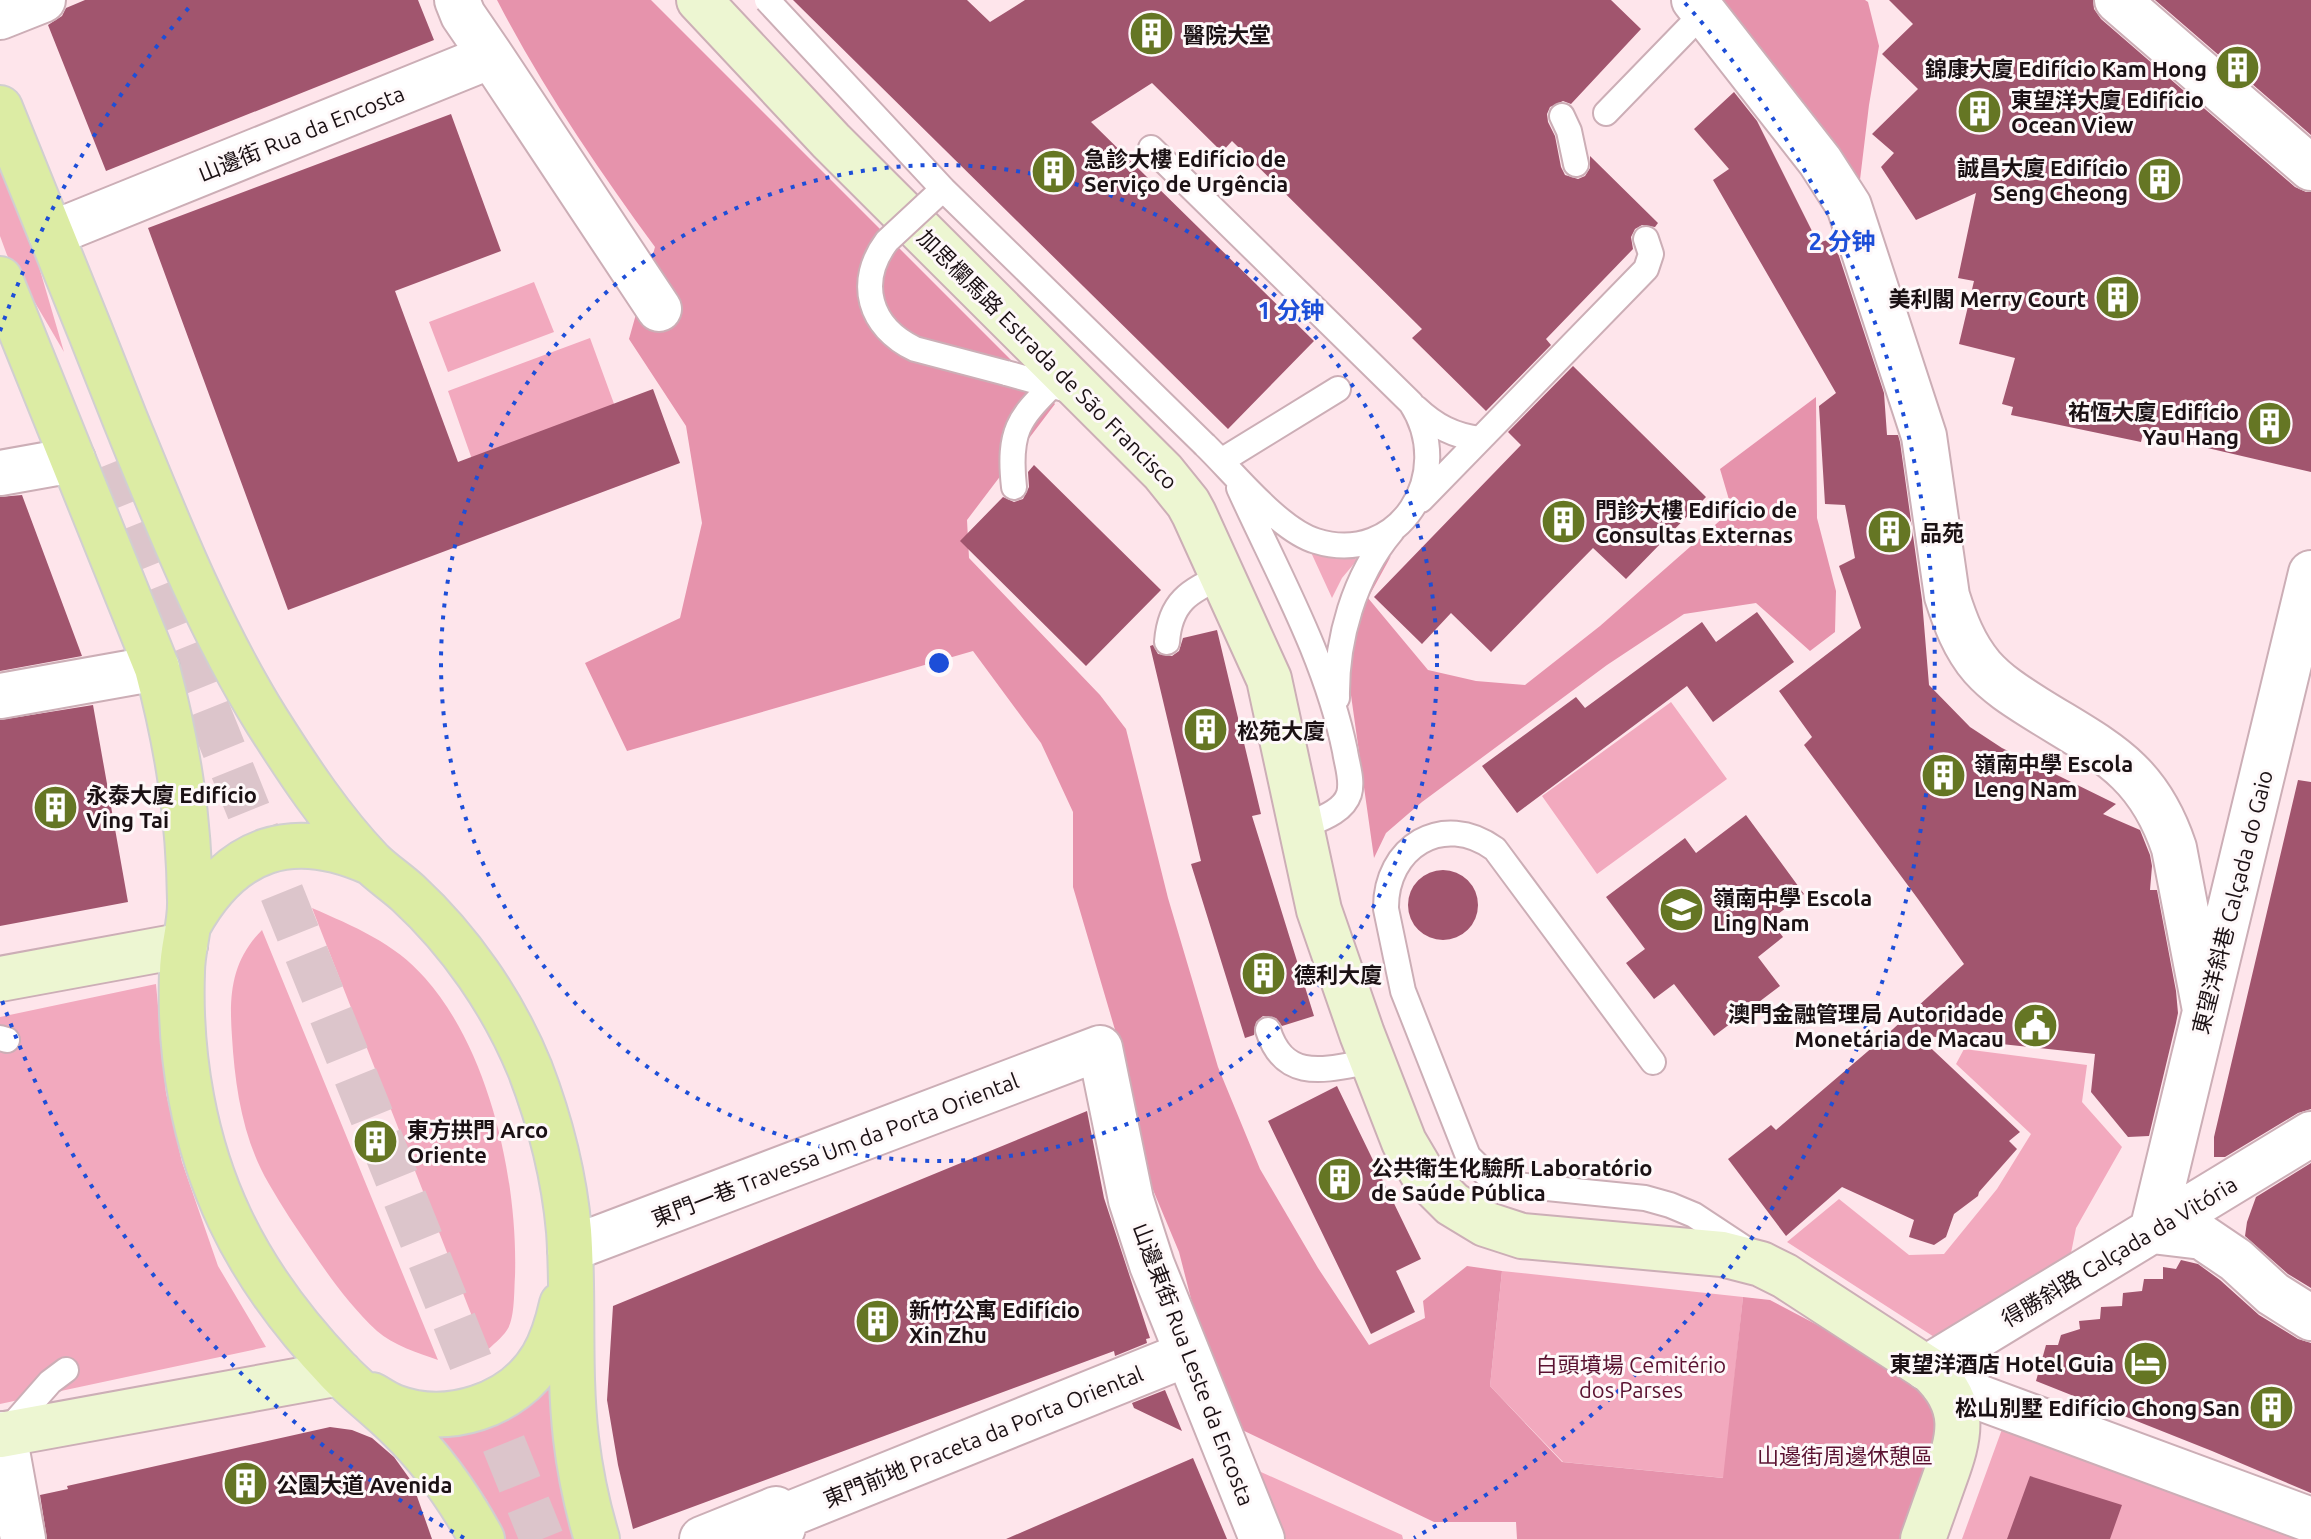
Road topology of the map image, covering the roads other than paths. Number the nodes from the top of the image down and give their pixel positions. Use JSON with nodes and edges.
{"nodes":[{"id":1,"x":43,"y":0,"type":"edge"},
{"id":2,"x":457,"y":0,"type":"edge"},
{"id":3,"x":699,"y":0,"type":"edge"},
{"id":4,"x":767,"y":0,"type":"edge"},
{"id":5,"x":2117,"y":0,"type":"edge"},
{"id":6,"x":1699,"y":6,"type":"edge"},
{"id":7,"x":0,"y":17,"type":"edge"},
{"id":8,"x":491,"y":56,"type":"junction"},
{"id":9,"x":0,"y":108,"type":"edge"},
{"id":10,"x":1606,"y":113,"type":"dead end"},
{"id":11,"x":1562,"y":116,"type":"dead end"},
{"id":12,"x":1151,"y":148,"type":"dead end"},
{"id":13,"x":1576,"y":164,"type":"dead end"},
{"id":14,"x":2311,"y":168,"type":"edge"},
{"id":15,"x":943,"y":189,"type":"junction"},
{"id":16,"x":51,"y":234,"type":"junction"},
{"id":17,"x":1646,"y":239,"type":"dead end"},
{"id":18,"x":72,"y":284,"type":"junction"},
{"id":19,"x":6,"y":294,"type":"edge"},
{"id":20,"x":659,"y":309,"type":"dead end"},
{"id":21,"x":1067,"y":385,"type":"junction"},
{"id":22,"x":1338,"y":389,"type":"dead end"},
{"id":23,"x":1400,"y":392,"type":"junction"},
{"id":24,"x":1480,"y":439,"type":"junction"},
{"id":25,"x":1219,"y":459,"type":"junction"},
{"id":26,"x":73,"y":460,"type":"junction"},
{"id":27,"x":0,"y":473,"type":"edge"},
{"id":28,"x":1014,"y":487,"type":"dead end"},
{"id":29,"x":1404,"y":518,"type":"junction"},
{"id":30,"x":2311,"y":573,"type":"edge"},
{"id":31,"x":1223,"y":576,"type":"junction"},
{"id":32,"x":1167,"y":642,"type":"dead end"},
{"id":33,"x":157,"y":668,"type":"junction"},
{"id":34,"x":0,"y":696,"type":"edge"},
{"id":35,"x":1341,"y":735,"type":"junction"},
{"id":36,"x":1300,"y":828,"type":"junction"},
{"id":37,"x":373,"y":864,"type":"junction"},
{"id":38,"x":187,"y":934,"type":"junction"},
{"id":39,"x":0,"y":979,"type":"edge"},
{"id":40,"x":2205,"y":1010,"type":"junction"},
{"id":41,"x":1268,"y":1030,"type":"dead end"},
{"id":42,"x":1100,"y":1048,"type":"joint"},
{"id":43,"x":1373,"y":1061,"type":"junction"},
{"id":44,"x":1653,"y":1062,"type":"dead end"},
{"id":45,"x":2311,"y":1134,"type":"edge"},
{"id":46,"x":2152,"y":1231,"type":"junction"},
{"id":47,"x":570,"y":1260,"type":"junction"},
{"id":48,"x":1785,"y":1276,"type":"junction"},
{"id":49,"x":2311,"y":1318,"type":"edge"},
{"id":50,"x":1187,"y":1354,"type":"junction"},
{"id":51,"x":66,"y":1370,"type":"dead end"},
{"id":52,"x":1935,"y":1376,"type":"junction"},
{"id":53,"x":349,"y":1381,"type":"junction"},
{"id":54,"x":2,"y":1435,"type":"edge"},
{"id":55,"x":2311,"y":1520,"type":"edge"},
{"id":56,"x":767,"y":1529,"type":"edge"},
{"id":57,"x":23,"y":1539,"type":"edge"},
{"id":58,"x":482,"y":1539,"type":"edge"},
{"id":59,"x":597,"y":1539,"type":"edge"},
{"id":60,"x":702,"y":1539,"type":"edge"},
{"id":61,"x":1262,"y":1539,"type":"edge"},
{"id":62,"x":1923,"y":1539,"type":"edge"}],
"edges":[{"from":1,"to":7,"type":"street"},
{"from":2,"to":8,"type":"street"},
{"from":3,"to":21,"type":"street","name":"加思欄馬路 Estrada de São Francisco"},
{"from":4,"to":15,"type":"lane","bridge":true},
{"from":5,"to":14,"type":"street"},
{"from":6,"to":10,"type":"lane"},
{"from":6,"to":40,"type":"street"},
{"from":8,"to":16,"type":"street","name":"山邊街 Rua da Encosta"},
{"from":8,"to":20,"type":"street"},
{"from":9,"to":16,"type":"main road"},
{"from":11,"to":13,"type":"lane"},
{"from":12,"to":23,"type":"lane"},
{"from":15,"to":21,"type":"lane","bridge":true},
{"from":15,"to":25,"type":"lane","bridge":true},
{"from":16,"to":18,"type":"main road"},
{"from":17,"to":24,"type":"lane"},
{"from":18,"to":19,"type":"main road"},
{"from":18,"to":37,"type":"main road"},
{"from":19,"to":26,"type":"main road"},
{"from":21,"to":28,"type":"lane"},
{"from":21,"to":31,"type":"street","name":"加思欄馬路 Estrada de São Francisco"},
{"from":22,"to":25,"type":"lane"},
{"from":23,"to":24,"type":"lane"},
{"from":23,"to":29,"type":"lane"},
{"from":24,"to":29,"type":"lane"},
{"from":25,"to":29,"type":"lane"},
{"from":25,"to":35,"type":"lane"},
{"from":26,"to":27,"type":"street"},
{"from":26,"to":33,"type":"main road"},
{"from":29,"to":35,"type":"lane"},
{"from":30,"to":40,"type":"street","name":"東望洋斜巷 Calçada do Gaio"},
{"from":31,"to":32,"type":"lane"},
{"from":31,"to":36,"type":"street","name":"加思欄馬路 Estrada de São Francisco"},
{"from":33,"to":34,"type":"street"},
{"from":33,"to":38,"type":"main road"},
{"from":35,"to":36,"type":"lane"},
{"from":36,"to":43,"type":"street","name":"加思欄馬路 Estrada de São Francisco"},
{"from":37,"to":38,"type":"main road"},
{"from":37,"to":47,"type":"main road"},
{"from":38,"to":39,"type":"street"},
{"from":38,"to":53,"type":"main road"},
{"from":40,"to":46,"type":"street","name":"東望洋斜巷 Calçada do Gaio"},
{"from":41,"to":43,"type":"lane"},
{"from":42,"to":47,"type":"street","name":"東門一巷 Travessa Um da Porta Oriental"},
{"from":42,"to":50,"type":"street","name":"山邊東街 Rua Leste da Encosta"},
{"from":43,"to":48,"type":"street","name":"加思欄馬路 Estrada de São Francisco"},
{"from":44,"to":48,"type":"lane"},
{"from":45,"to":46,"type":"street","name":"得勝斜路 Calçada da Vitória"},
{"from":46,"to":49,"type":"street"},
{"from":46,"to":52,"type":"street","name":"得勝斜路 Calçada da Vitória"},
{"from":47,"to":53,"type":"main road"},
{"from":47,"to":59,"type":"main road"},
{"from":48,"to":52,"type":"street","name":"加思欄馬路 Estrada de São Francisco"},
{"from":50,"to":56,"type":"street","name":"東門前地 Praceta da Porta Oriental"},
{"from":50,"to":61,"type":"street","name":"山邊東街 Rua Leste da Encosta"},
{"from":51,"to":54,"type":"lane"},
{"from":52,"to":55,"type":"street"},
{"from":52,"to":62,"type":"street"},
{"from":53,"to":54,"type":"street"},
{"from":53,"to":58,"type":"main road"},
{"from":54,"to":57,"type":"street"},
{"from":56,"to":60,"type":"street","name":"東門前地 Praceta da Porta Oriental"}]}
